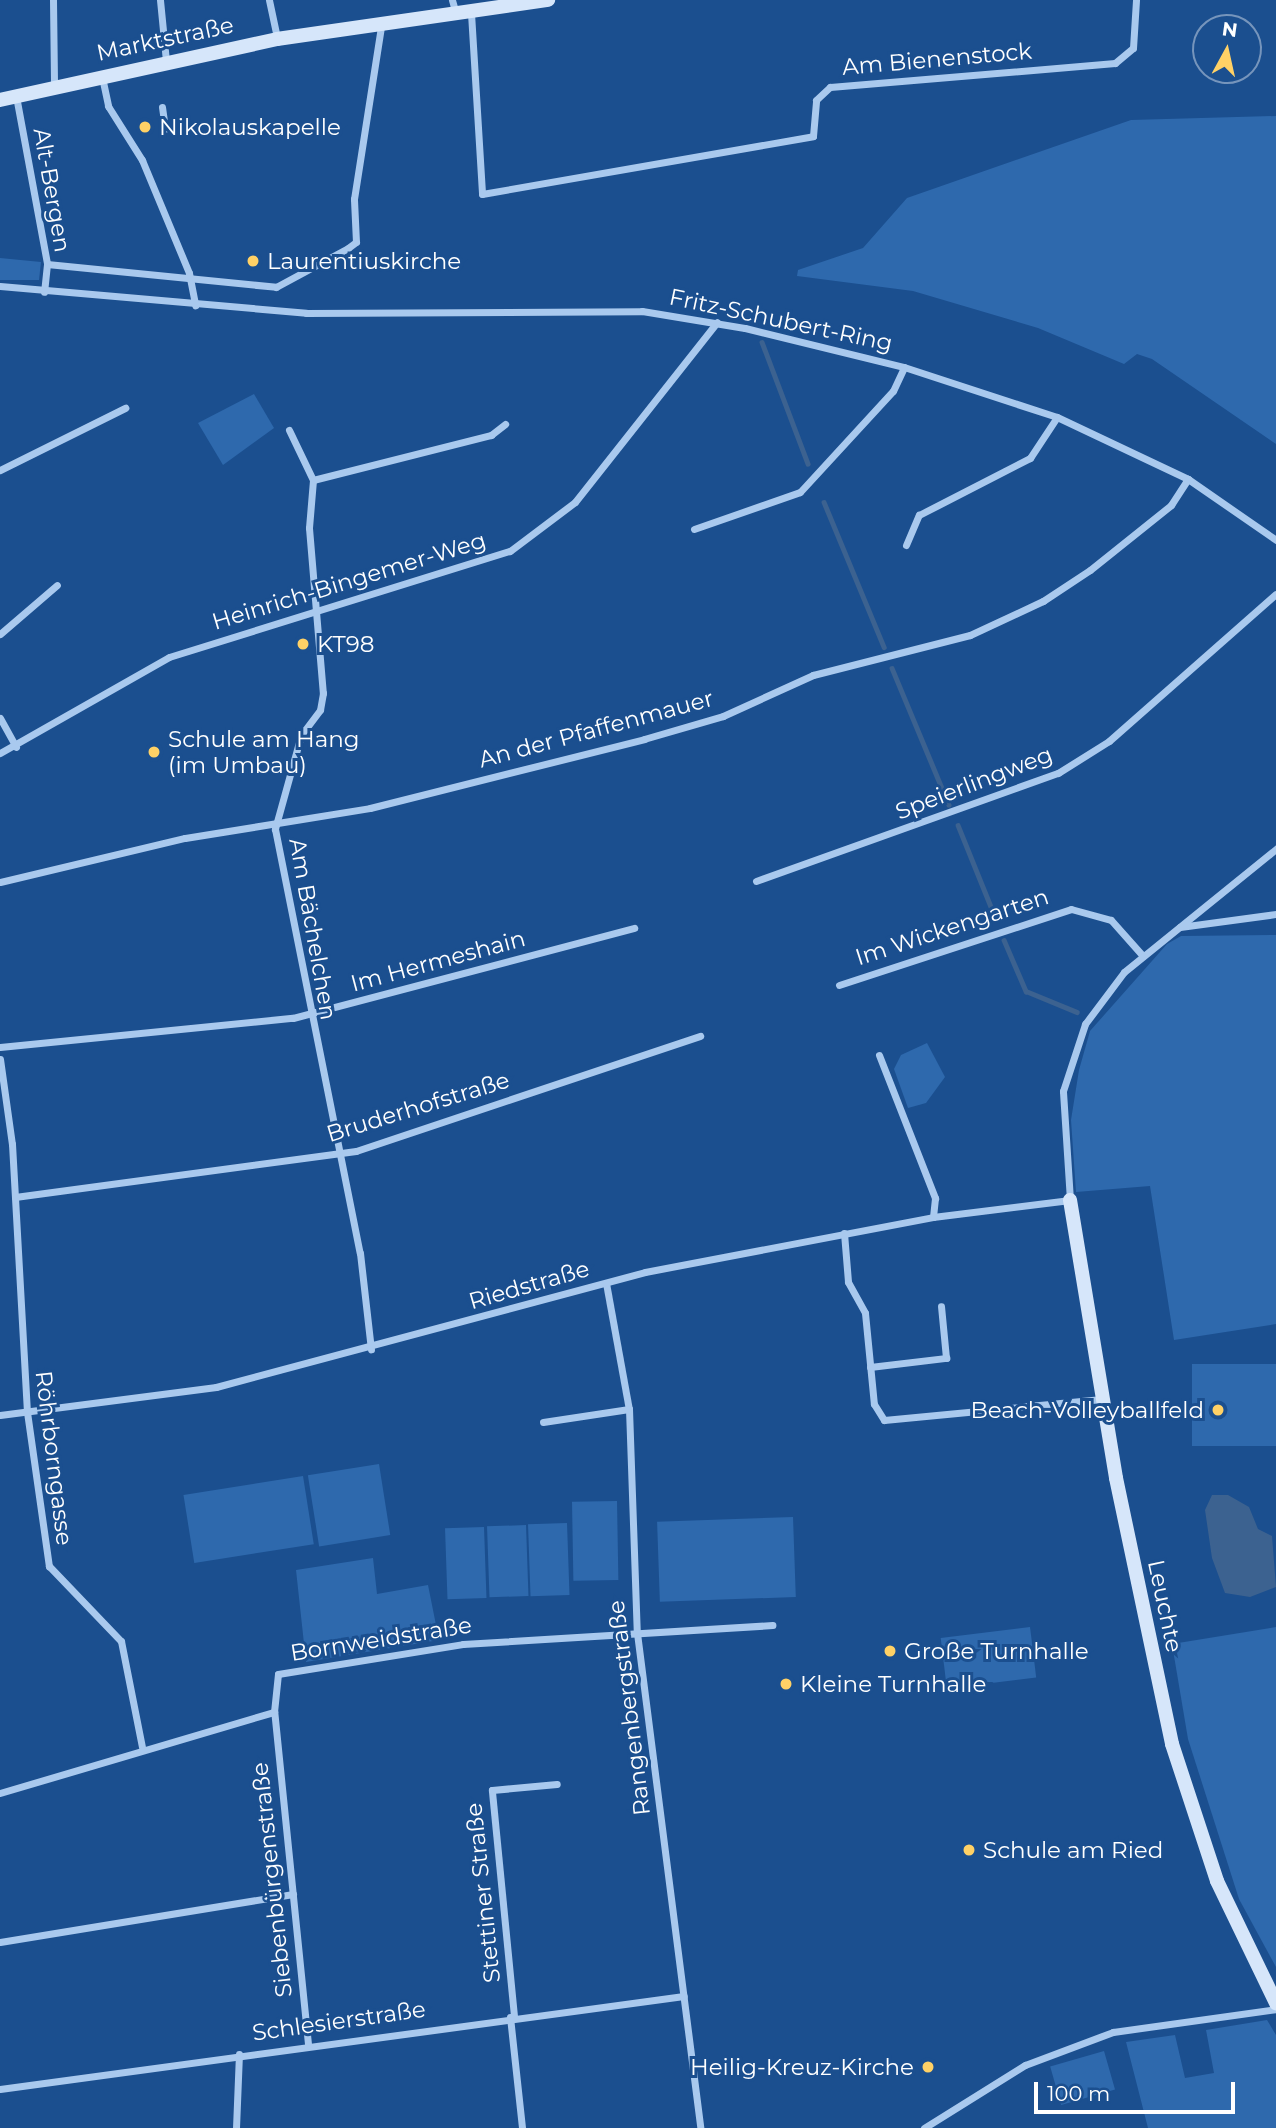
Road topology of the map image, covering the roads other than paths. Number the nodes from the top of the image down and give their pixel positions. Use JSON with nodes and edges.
{"nodes":[{"id":1,"x":53,"y":0,"type":"edge"},
{"id":2,"x":160,"y":0,"type":"edge"},
{"id":3,"x":269,"y":0,"type":"edge"},
{"id":4,"x":452,"y":0,"type":"edge"},
{"id":5,"x":548,"y":0,"type":"edge"},
{"id":6,"x":1136,"y":0,"type":"edge"},
{"id":7,"x":471,"y":13,"type":"junction"},
{"id":8,"x":456,"y":15,"type":"junction"},
{"id":9,"x":381,"y":26,"type":"junction"},
{"id":10,"x":277,"y":39,"type":"junction"},
{"id":11,"x":166,"y":61,"type":"junction"},
{"id":12,"x":102,"y":76,"type":"junction"},
{"id":13,"x":54,"y":86,"type":"junction"},
{"id":14,"x":16,"y":94,"type":"junction"},
{"id":15,"x":0,"y":100,"type":"edge"},
{"id":16,"x":162,"y":107,"type":"dead end"},
{"id":17,"x":165,"y":129,"type":"dead end"},
{"id":18,"x":47,"y":264,"type":"junction"},
{"id":19,"x":189,"y":273,"type":"junction"},
{"id":20,"x":0,"y":286,"type":"edge"},
{"id":21,"x":44,"y":292,"type":"junction"},
{"id":22,"x":195,"y":305,"type":"junction"},
{"id":23,"x":717,"y":322,"type":"junction"},
{"id":24,"x":904,"y":367,"type":"junction"},
{"id":25,"x":125,"y":408,"type":"dead end"},
{"id":26,"x":1057,"y":417,"type":"junction"},
{"id":27,"x":505,"y":424,"type":"dead end"},
{"id":28,"x":289,"y":430,"type":"dead end"},
{"id":29,"x":0,"y":470,"type":"edge"},
{"id":30,"x":1188,"y":479,"type":"junction"},
{"id":31,"x":313,"y":480,"type":"junction"},
{"id":32,"x":694,"y":529,"type":"dead end"},
{"id":33,"x":1276,"y":540,"type":"edge"},
{"id":34,"x":906,"y":545,"type":"dead end"},
{"id":35,"x":57,"y":585,"type":"dead end"},
{"id":36,"x":1276,"y":594,"type":"edge"},
{"id":37,"x":320,"y":611,"type":"junction"},
{"id":38,"x":0,"y":634,"type":"edge"},
{"id":39,"x":0,"y":718,"type":"edge"},
{"id":40,"x":16,"y":747,"type":"junction"},
{"id":41,"x":0,"y":753,"type":"edge"},
{"id":42,"x":276,"y":823,"type":"junction"},
{"id":43,"x":1276,"y":849,"type":"edge"},
{"id":44,"x":756,"y":881,"type":"dead end"},
{"id":45,"x":0,"y":882,"type":"edge"},
{"id":46,"x":1276,"y":915,"type":"edge"},
{"id":47,"x":1179,"y":927,"type":"junction"},
{"id":48,"x":634,"y":928,"type":"dead end"},
{"id":49,"x":1143,"y":956,"type":"junction"},
{"id":50,"x":839,"y":985,"type":"dead end"},
{"id":51,"x":309,"y":1014,"type":"junction"},
{"id":52,"x":700,"y":1036,"type":"dead end"},
{"id":53,"x":0,"y":1047,"type":"edge"},
{"id":54,"x":879,"y":1055,"type":"dead end"},
{"id":55,"x":0,"y":1059,"type":"edge"},
{"id":56,"x":337,"y":1154,"type":"junction"},
{"id":57,"x":15,"y":1197,"type":"junction"},
{"id":58,"x":1070,"y":1200,"type":"junction"},
{"id":59,"x":933,"y":1217,"type":"junction"},
{"id":60,"x":844,"y":1233,"type":"junction"},
{"id":61,"x":606,"y":1283,"type":"junction"},
{"id":62,"x":941,"y":1306,"type":"dead end"},
{"id":63,"x":371,"y":1349,"type":"junction"},
{"id":64,"x":870,"y":1367,"type":"junction"},
{"id":65,"x":1102,"y":1399,"type":"junction"},
{"id":66,"x":629,"y":1409,"type":"junction"},
{"id":67,"x":27,"y":1412,"type":"junction"},
{"id":68,"x":0,"y":1415,"type":"edge"},
{"id":69,"x":543,"y":1422,"type":"dead end"},
{"id":70,"x":772,"y":1625,"type":"dead end"},
{"id":71,"x":637,"y":1633,"type":"junction"},
{"id":72,"x":274,"y":1712,"type":"junction"},
{"id":73,"x":142,"y":1747,"type":"junction"},
{"id":74,"x":557,"y":1784,"type":"dead end"},
{"id":75,"x":0,"y":1793,"type":"edge"},
{"id":76,"x":293,"y":1894,"type":"junction"},
{"id":77,"x":0,"y":1942,"type":"edge"},
{"id":78,"x":684,"y":1996,"type":"junction"},
{"id":79,"x":1276,"y":2006,"type":"edge"},
{"id":80,"x":512,"y":2016,"type":"junction"},
{"id":81,"x":308,"y":2044,"type":"junction"},
{"id":82,"x":239,"y":2054,"type":"junction"},
{"id":83,"x":0,"y":2089,"type":"edge"},
{"id":84,"x":934,"y":2125,"type":"edge"},
{"id":85,"x":236,"y":2128,"type":"edge"},
{"id":86,"x":522,"y":2128,"type":"edge"},
{"id":87,"x":700,"y":2128,"type":"edge"},
{"id":88,"x":924,"y":2128,"type":"edge"}],
"edges":[{"from":1,"to":13,"type":"street"},
{"from":2,"to":11,"type":"street"},
{"from":3,"to":10,"type":"street"},
{"from":4,"to":8,"type":"street"},
{"from":5,"to":7,"type":"street","name":"Marktstraße"},
{"from":6,"to":7,"type":"street","name":"Am Bienenstock"},
{"from":7,"to":8,"type":"street","name":"Marktstraße"},
{"from":8,"to":9,"type":"street","name":"Marktstraße"},
{"from":9,"to":10,"type":"street","name":"Marktstraße"},
{"from":9,"to":19,"type":"street"},
{"from":10,"to":11,"type":"street","name":"Marktstraße"},
{"from":11,"to":12,"type":"street","name":"Marktstraße"},
{"from":12,"to":13,"type":"street","name":"Marktstraße"},
{"from":12,"to":19,"type":"street"},
{"from":13,"to":14,"type":"street","name":"Marktstraße"},
{"from":14,"to":15,"type":"street","name":"Marktstraße"},
{"from":14,"to":18,"type":"street","name":"Alt-Bergen"},
{"from":16,"to":17,"type":"street"},
{"from":18,"to":19,"type":"street"},
{"from":18,"to":21,"type":"street","name":"Alt-Bergen"},
{"from":19,"to":22,"type":"street"},
{"from":20,"to":21,"type":"street","name":"Fritz-Schubert-Ring"},
{"from":21,"to":22,"type":"street","name":"Fritz-Schubert-Ring"},
{"from":22,"to":23,"type":"street","name":"Fritz-Schubert-Ring"},
{"from":23,"to":24,"type":"street","name":"Fritz-Schubert-Ring"},
{"from":23,"to":37,"type":"street","name":"Heinrich-Bingemer-Weg"},
{"from":24,"to":26,"type":"street","name":"Fritz-Schubert-Ring"},
{"from":24,"to":32,"type":"street"},
{"from":25,"to":29,"type":"street"},
{"from":26,"to":30,"type":"street","name":"Fritz-Schubert-Ring"},
{"from":26,"to":34,"type":"street"},
{"from":27,"to":31,"type":"street"},
{"from":28,"to":31,"type":"street"},
{"from":30,"to":33,"type":"street","name":"Fritz-Schubert-Ring"},
{"from":30,"to":42,"type":"street","name":"An der Pfaffenmauer"},
{"from":31,"to":37,"type":"street","name":"Am Bächelchen"},
{"from":35,"to":38,"type":"street"},
{"from":36,"to":44,"type":"street","name":"Speierlingweg"},
{"from":37,"to":40,"type":"street","name":"Heinrich-Bingemer-Weg"},
{"from":37,"to":42,"type":"street","name":"Am Bächelchen"},
{"from":39,"to":40,"type":"street"},
{"from":40,"to":41,"type":"street","name":"Heinrich-Bingemer-Weg"},
{"from":42,"to":45,"type":"street","name":"An der Pfaffenmauer"},
{"from":42,"to":51,"type":"street","name":"Am Bächelchen"},
{"from":43,"to":47,"type":"street"},
{"from":46,"to":47,"type":"street"},
{"from":47,"to":49,"type":"street"},
{"from":48,"to":51,"type":"street","name":"Im Hermeshain"},
{"from":49,"to":50,"type":"street","name":"Im Wickengarten"},
{"from":49,"to":58,"type":"street"},
{"from":51,"to":53,"type":"street","name":"Im Hermeshain"},
{"from":51,"to":56,"type":"street","name":"Am Bächelchen"},
{"from":52,"to":56,"type":"street","name":"Bruderhofstraße"},
{"from":54,"to":59,"type":"street"},
{"from":55,"to":57,"type":"street","name":"Röhrborngasse"},
{"from":56,"to":57,"type":"street","name":"Bruderhofstraße"},
{"from":56,"to":63,"type":"street","name":"Am Bächelchen"},
{"from":57,"to":67,"type":"street","name":"Röhrborngasse"},
{"from":58,"to":59,"type":"street","name":"Riedstraße"},
{"from":58,"to":65,"type":"street","name":"Leuchte"},
{"from":59,"to":60,"type":"street","name":"Riedstraße"},
{"from":60,"to":61,"type":"street","name":"Riedstraße"},
{"from":60,"to":64,"type":"street"},
{"from":61,"to":63,"type":"street","name":"Riedstraße"},
{"from":61,"to":66,"type":"street","name":"Rangenbergstraße"},
{"from":62,"to":64,"type":"street"},
{"from":63,"to":67,"type":"street","name":"Riedstraße"},
{"from":64,"to":65,"type":"street"},
{"from":65,"to":79,"type":"street","name":"Leuchte"},
{"from":66,"to":69,"type":"street"},
{"from":66,"to":71,"type":"street","name":"Rangenbergstraße"},
{"from":67,"to":68,"type":"street","name":"Riedstraße"},
{"from":67,"to":73,"type":"street","name":"Röhrborngasse"},
{"from":70,"to":71,"type":"street","name":"Bornweidstraße"},
{"from":71,"to":72,"type":"street","name":"Bornweidstraße"},
{"from":71,"to":78,"type":"street","name":"Rangenbergstraße"},
{"from":72,"to":73,"type":"street"},
{"from":72,"to":76,"type":"street","name":"Siebenbürgenstraße"},
{"from":73,"to":75,"type":"street"},
{"from":74,"to":80,"type":"street","name":"Stettiner Straße"},
{"from":76,"to":77,"type":"street"},
{"from":76,"to":81,"type":"street","name":"Siebenbürgenstraße"},
{"from":78,"to":80,"type":"street","name":"Schlesierstraße"},
{"from":78,"to":87,"type":"street","name":"Rangenbergstraße"},
{"from":79,"to":84,"type":"street"},
{"from":80,"to":81,"type":"street","name":"Schlesierstraße"},
{"from":80,"to":86,"type":"street","name":"Stettiner Straße"},
{"from":81,"to":82,"type":"street","name":"Schlesierstraße"},
{"from":82,"to":83,"type":"street","name":"Schlesierstraße"},
{"from":82,"to":85,"type":"street"},
{"from":84,"to":88,"type":"street"}]}
